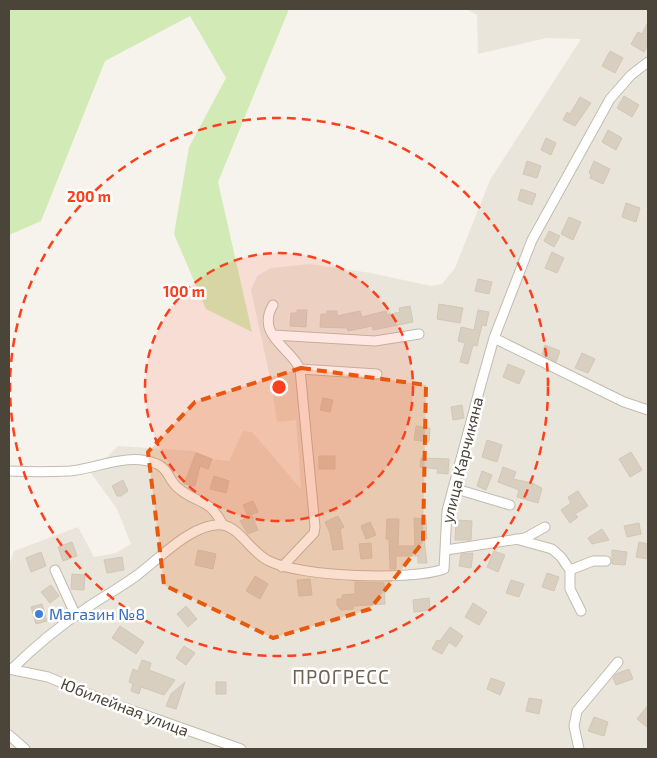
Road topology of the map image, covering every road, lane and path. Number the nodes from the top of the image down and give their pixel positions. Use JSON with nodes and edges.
{"nodes":[{"id":1,"x":648,"y":62,"type":"edge"},
{"id":2,"x":273,"y":305,"type":"dead end"},
{"id":3,"x":419,"y":334,"type":"dead end"},
{"id":4,"x":273,"y":335,"type":"junction"},
{"id":5,"x":494,"y":338,"type":"junction"},
{"id":6,"x":300,"y":369,"type":"junction"},
{"id":7,"x":377,"y":374,"type":"dead end"},
{"id":8,"x":648,"y":410,"type":"edge"},
{"id":9,"x":9,"y":471,"type":"edge"},
{"id":10,"x":454,"y":488,"type":"junction"},
{"id":11,"x":510,"y":505,"type":"dead end"},
{"id":12,"x":223,"y":525,"type":"junction"},
{"id":13,"x":545,"y":527,"type":"dead end"},
{"id":14,"x":516,"y":539,"type":"junction"},
{"id":15,"x":446,"y":550,"type":"junction"},
{"id":16,"x":606,"y":561,"type":"dead end"},
{"id":17,"x":282,"y":566,"type":"junction"},
{"id":18,"x":55,"y":570,"type":"dead end"},
{"id":19,"x":570,"y":570,"type":"junction"},
{"id":20,"x":581,"y":611,"type":"dead end"},
{"id":21,"x":76,"y":616,"type":"junction"},
{"id":22,"x":618,"y":662,"type":"dead end"},
{"id":23,"x":11,"y":669,"type":"edge"},
{"id":24,"x":9,"y":735,"type":"edge"},
{"id":25,"x":25,"y":749,"type":"edge"},
{"id":26,"x":241,"y":749,"type":"edge"},
{"id":27,"x":579,"y":749,"type":"edge"}],
"edges":[{"from":1,"to":5,"type":"street","name":"улица Карчикяна"},
{"from":2,"to":4,"type":"street"},
{"from":3,"to":4,"type":"street"},
{"from":4,"to":6,"type":"street"},
{"from":5,"to":8,"type":"street"},
{"from":5,"to":10,"type":"street","name":"улица Карчикяна"},
{"from":6,"to":7,"type":"street"},
{"from":6,"to":17,"type":"street"},
{"from":9,"to":12,"type":"street","name":"улица Карчикяна"},
{"from":10,"to":11,"type":"street"},
{"from":10,"to":15,"type":"street","name":"улица Карчикяна"},
{"from":12,"to":17,"type":"street","name":"улица Карчикяна"},
{"from":12,"to":21,"type":"street"},
{"from":13,"to":14,"type":"street"},
{"from":14,"to":15,"type":"street"},
{"from":14,"to":19,"type":"street"},
{"from":15,"to":17,"type":"street","name":"улица Карчикяна"},
{"from":16,"to":19,"type":"street"},
{"from":18,"to":21,"type":"street"},
{"from":19,"to":20,"type":"street"},
{"from":21,"to":23,"type":"street"},
{"from":22,"to":27,"type":"street"},
{"from":23,"to":26,"type":"street","name":"Юбилейная улица"},
{"from":24,"to":25,"type":"street"}]}
